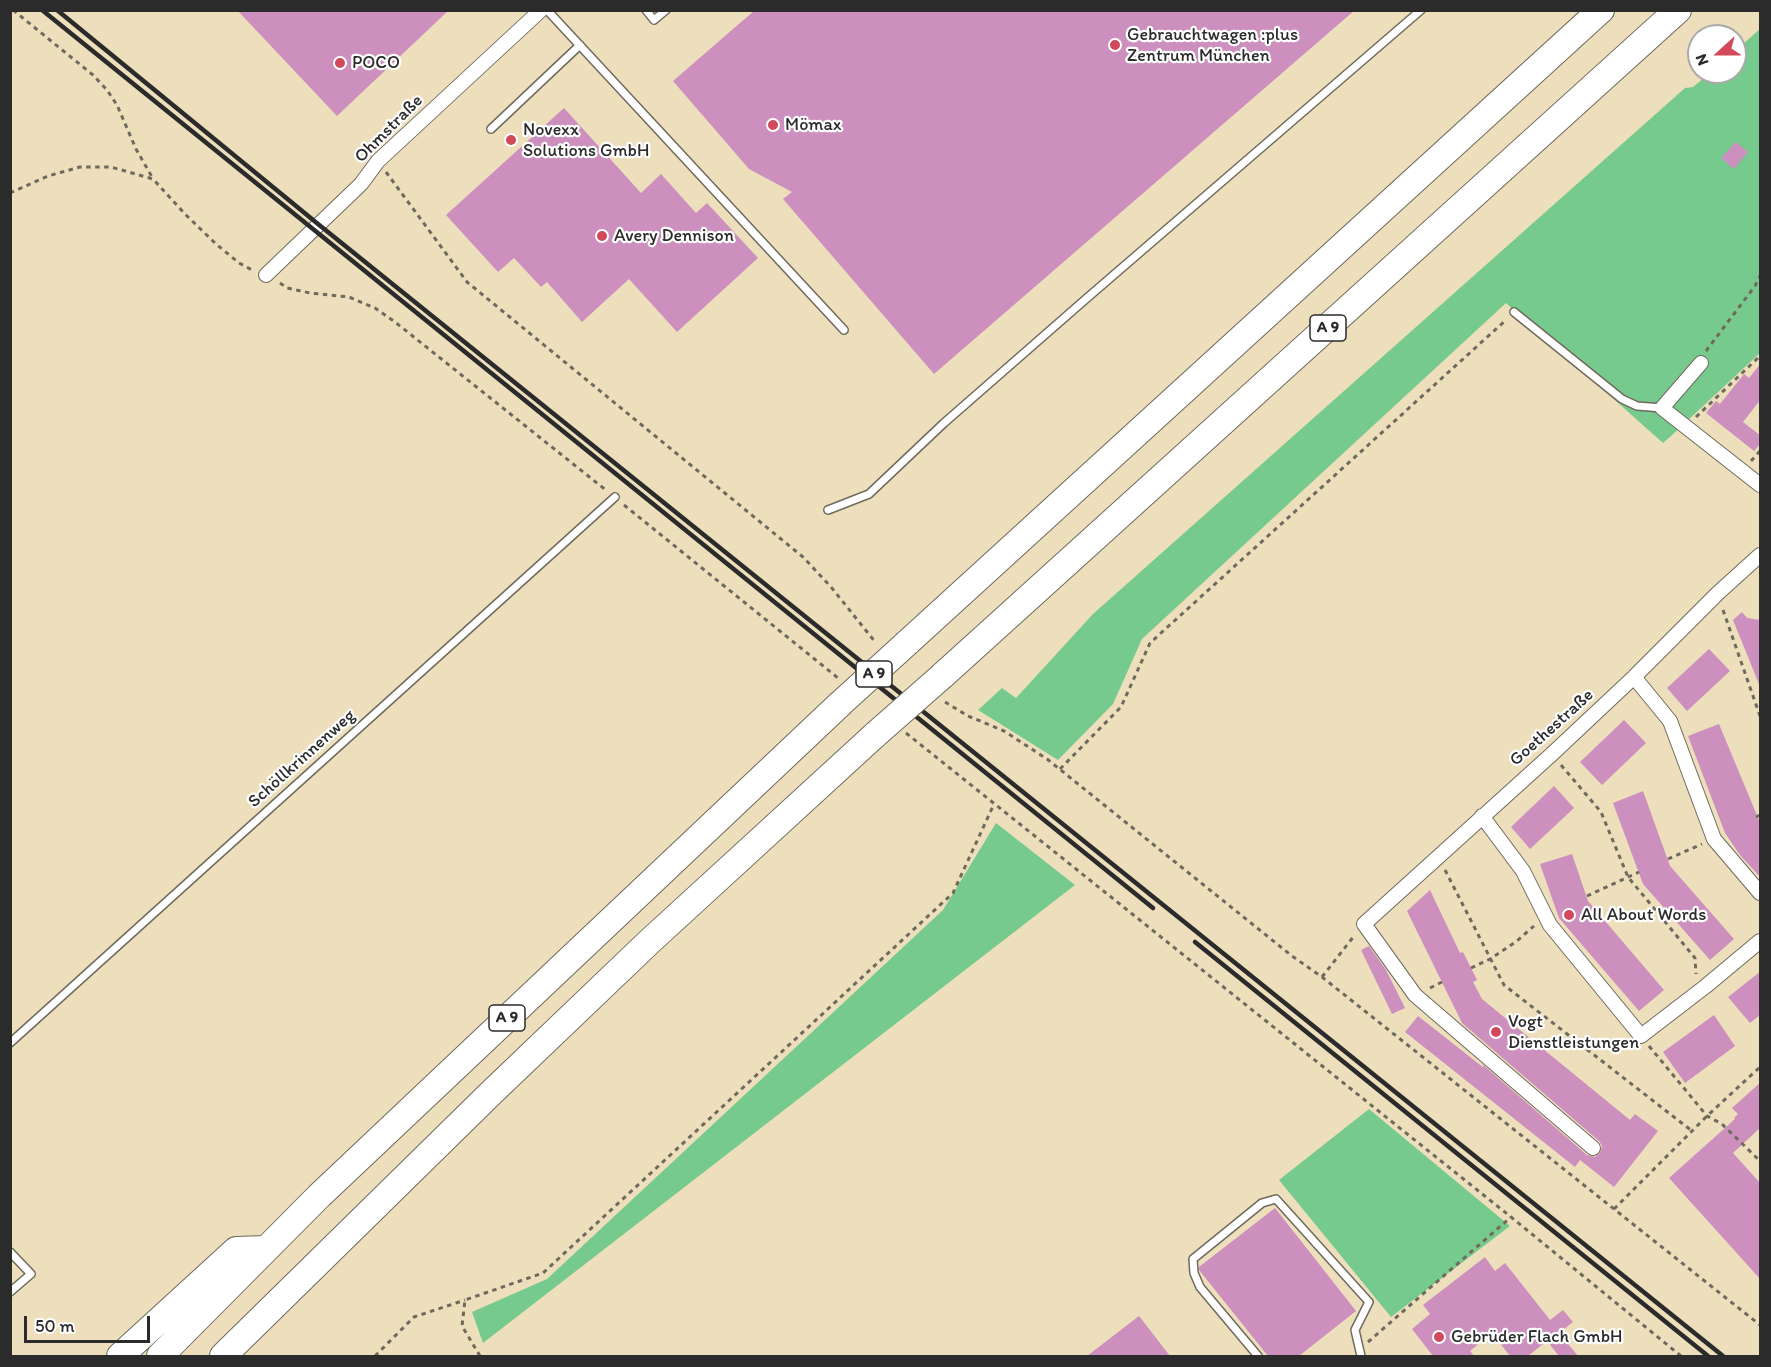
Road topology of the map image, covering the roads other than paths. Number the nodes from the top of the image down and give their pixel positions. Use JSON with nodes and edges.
{"nodes":[{"id":1,"x":541,"y":10,"type":"edge"},
{"id":2,"x":547,"y":10,"type":"edge"},
{"id":3,"x":646,"y":10,"type":"edge"},
{"id":4,"x":666,"y":10,"type":"edge"},
{"id":5,"x":1421,"y":10,"type":"edge"},
{"id":6,"x":1601,"y":10,"type":"edge"},
{"id":7,"x":1678,"y":10,"type":"edge"},
{"id":8,"x":580,"y":45,"type":"junction"},
{"id":9,"x":491,"y":129,"type":"dead end"},
{"id":10,"x":266,"y":275,"type":"road end"},
{"id":11,"x":1514,"y":312,"type":"road end"},
{"id":12,"x":844,"y":330,"type":"dead end"},
{"id":13,"x":1701,"y":363,"type":"road end"},
{"id":14,"x":1662,"y":408,"type":"junction"},
{"id":15,"x":1761,"y":486,"type":"edge"},
{"id":16,"x":615,"y":497,"type":"road end"},
{"id":17,"x":828,"y":510,"type":"dead end"},
{"id":18,"x":1761,"y":555,"type":"edge"},
{"id":19,"x":1634,"y":677,"type":"junction"},
{"id":20,"x":1482,"y":816,"type":"junction"},
{"id":21,"x":1761,"y":893,"type":"edge"},
{"id":22,"x":1761,"y":941,"type":"edge"},
{"id":23,"x":10,"y":1043,"type":"edge"},
{"id":24,"x":1593,"y":1149,"type":"dead end"},
{"id":25,"x":266,"y":1249,"type":"junction"},
{"id":26,"x":10,"y":1252,"type":"edge"},
{"id":27,"x":10,"y":1292,"type":"edge"},
{"id":28,"x":230,"y":1351,"type":"edge"},
{"id":29,"x":1361,"y":1352,"type":"edge"},
{"id":30,"x":120,"y":1356,"type":"edge"},
{"id":31,"x":160,"y":1356,"type":"edge"},
{"id":32,"x":1258,"y":1356,"type":"edge"}],
"edges":[{"from":1,"to":10,"type":"street","name":"Ohmstraße"},
{"from":2,"to":8,"type":"lane"},
{"from":3,"to":4,"type":"lane"},
{"from":5,"to":17,"type":"lane"},
{"from":6,"to":25,"type":"highway","number":"A 9","bridge":true},
{"from":7,"to":28,"type":"highway","number":"A 9","bridge":true},
{"from":8,"to":9,"type":"lane"},
{"from":8,"to":12,"type":"lane"},
{"from":11,"to":14,"type":"lane"},
{"from":13,"to":14,"type":"street"},
{"from":14,"to":15,"type":"street"},
{"from":16,"to":23,"type":"lane","name":"Schöllkrinnenweg"},
{"from":18,"to":19,"type":"street","name":"Goethestraße"},
{"from":19,"to":20,"type":"street","name":"Goethestraße"},
{"from":19,"to":21,"type":"street"},
{"from":20,"to":22,"type":"street"},
{"from":20,"to":24,"type":"street","name":"Goethestraße"},
{"from":25,"to":30,"type":"highway"},
{"from":25,"to":31,"type":"highway","number":"A 9"},
{"from":26,"to":27,"type":"lane"},
{"from":29,"to":32,"type":"lane"}]}
